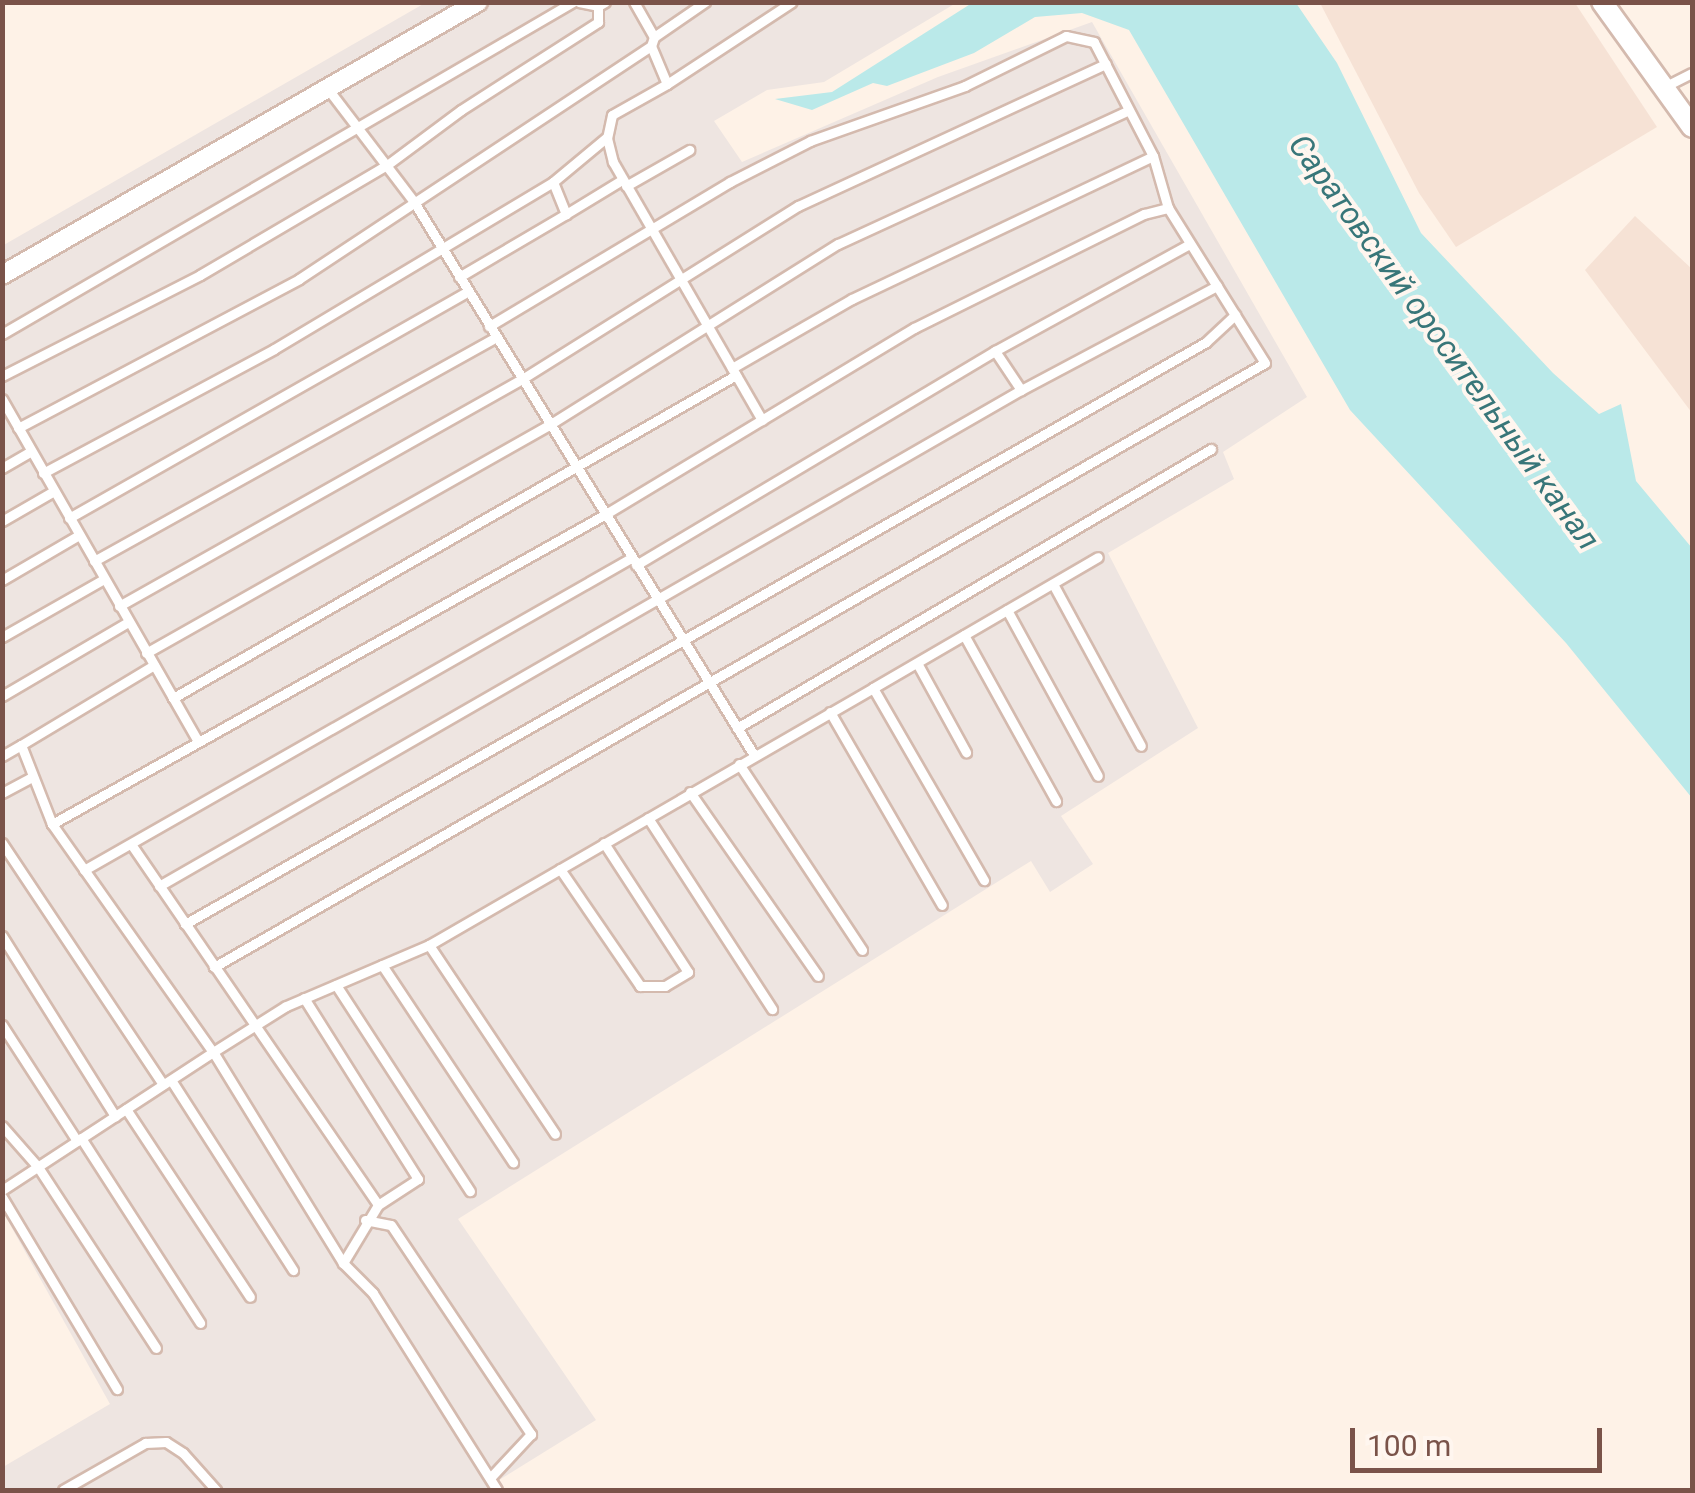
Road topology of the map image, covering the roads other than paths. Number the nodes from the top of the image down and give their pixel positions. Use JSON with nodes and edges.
{"nodes":[{"id":1,"x":478,"y":2,"type":"edge"},
{"id":2,"x":576,"y":2,"type":"edge"},
{"id":3,"x":634,"y":2,"type":"edge"},
{"id":4,"x":705,"y":2,"type":"edge"},
{"id":5,"x":792,"y":2,"type":"edge"},
{"id":6,"x":1602,"y":2,"type":"edge"},
{"id":7,"x":602,"y":4,"type":"edge"},
{"id":8,"x":652,"y":41,"type":"junction"},
{"id":9,"x":1106,"y":64,"type":"junction"},
{"id":10,"x":1692,"y":73,"type":"edge"},
{"id":11,"x":667,"y":84,"type":"junction"},
{"id":12,"x":1660,"y":88,"type":"junction"},
{"id":13,"x":328,"y":89,"type":"junction"},
{"id":14,"x":1129,"y":110,"type":"junction"},
{"id":15,"x":354,"y":127,"type":"junction"},
{"id":16,"x":1692,"y":127,"type":"edge"},
{"id":17,"x":607,"y":137,"type":"junction"},
{"id":18,"x":688,"y":150,"type":"dead end"},
{"id":19,"x":1153,"y":156,"type":"junction"},
{"id":20,"x":387,"y":165,"type":"junction"},
{"id":21,"x":553,"y":182,"type":"junction"},
{"id":22,"x":624,"y":183,"type":"junction"},
{"id":23,"x":414,"y":202,"type":"junction"},
{"id":24,"x":1168,"y":208,"type":"junction"},
{"id":25,"x":566,"y":214,"type":"junction"},
{"id":26,"x":651,"y":229,"type":"junction"},
{"id":27,"x":1190,"y":244,"type":"junction"},
{"id":28,"x":442,"y":248,"type":"junction"},
{"id":29,"x":2,"y":275,"type":"edge"},
{"id":30,"x":459,"y":277,"type":"junction"},
{"id":31,"x":680,"y":279,"type":"junction"},
{"id":32,"x":1217,"y":286,"type":"junction"},
{"id":33,"x":468,"y":292,"type":"junction"},
{"id":34,"x":1235,"y":315,"type":"junction"},
{"id":35,"x":489,"y":326,"type":"junction"},
{"id":36,"x":708,"y":326,"type":"junction"},
{"id":37,"x":2,"y":334,"type":"edge"},
{"id":38,"x":496,"y":337,"type":"junction"},
{"id":39,"x":994,"y":351,"type":"junction"},
{"id":40,"x":734,"y":371,"type":"junction"},
{"id":41,"x":2,"y":376,"type":"edge"},
{"id":42,"x":522,"y":379,"type":"junction"},
{"id":43,"x":1021,"y":390,"type":"junction"},
{"id":44,"x":4,"y":405,"type":"edge"},
{"id":45,"x":762,"y":420,"type":"junction"},
{"id":46,"x":549,"y":425,"type":"junction"},
{"id":47,"x":18,"y":428,"type":"junction"},
{"id":48,"x":1211,"y":449,"type":"dead end"},
{"id":49,"x":30,"y":452,"type":"junction"},
{"id":50,"x":2,"y":468,"type":"edge"},
{"id":51,"x":576,"y":470,"type":"junction"},
{"id":52,"x":43,"y":473,"type":"junction"},
{"id":53,"x":54,"y":491,"type":"junction"},
{"id":54,"x":604,"y":515,"type":"junction"},
{"id":55,"x":69,"y":518,"type":"junction"},
{"id":56,"x":2,"y":521,"type":"edge"},
{"id":57,"x":79,"y":535,"type":"junction"},
{"id":58,"x":1098,"y":558,"type":"dead end"},
{"id":59,"x":94,"y":561,"type":"junction"},
{"id":60,"x":634,"y":562,"type":"junction"},
{"id":61,"x":104,"y":579,"type":"junction"},
{"id":62,"x":2,"y":580,"type":"edge"},
{"id":63,"x":1053,"y":584,"type":"junction"},
{"id":64,"x":659,"y":602,"type":"junction"},
{"id":65,"x":119,"y":606,"type":"junction"},
{"id":66,"x":1007,"y":610,"type":"junction"},
{"id":67,"x":128,"y":622,"type":"junction"},
{"id":68,"x":964,"y":635,"type":"junction"},
{"id":69,"x":2,"y":637,"type":"edge"},
{"id":70,"x":684,"y":642,"type":"junction"},
{"id":71,"x":146,"y":653,"type":"junction"},
{"id":72,"x":917,"y":663,"type":"junction"},
{"id":73,"x":154,"y":666,"type":"junction"},
{"id":74,"x":710,"y":684,"type":"junction"},
{"id":75,"x":873,"y":688,"type":"junction"},
{"id":76,"x":2,"y":696,"type":"edge"},
{"id":77,"x":173,"y":698,"type":"junction"},
{"id":78,"x":830,"y":712,"type":"junction"},
{"id":79,"x":738,"y":728,"type":"junction"},
{"id":80,"x":198,"y":741,"type":"junction"},
{"id":81,"x":22,"y":745,"type":"junction"},
{"id":82,"x":1141,"y":746,"type":"dead end"},
{"id":83,"x":966,"y":752,"type":"dead end"},
{"id":84,"x":754,"y":755,"type":"junction"},
{"id":85,"x":2,"y":756,"type":"edge"},
{"id":86,"x":740,"y":764,"type":"junction"},
{"id":87,"x":1098,"y":776,"type":"dead end"},
{"id":88,"x":32,"y":777,"type":"junction"},
{"id":89,"x":690,"y":792,"type":"junction"},
{"id":90,"x":2,"y":793,"type":"edge"},
{"id":91,"x":1056,"y":801,"type":"dead end"},
{"id":92,"x":648,"y":818,"type":"junction"},
{"id":93,"x":52,"y":824,"type":"junction"},
{"id":94,"x":2,"y":843,"type":"edge"},
{"id":95,"x":604,"y":843,"type":"junction"},
{"id":96,"x":130,"y":844,"type":"junction"},
{"id":97,"x":560,"y":869,"type":"junction"},
{"id":98,"x":84,"y":870,"type":"junction"},
{"id":99,"x":984,"y":880,"type":"dead end"},
{"id":100,"x":159,"y":886,"type":"junction"},
{"id":101,"x":942,"y":905,"type":"dead end"},
{"id":102,"x":185,"y":924,"type":"junction"},
{"id":103,"x":2,"y":936,"type":"edge"},
{"id":104,"x":430,"y":946,"type":"junction"},
{"id":105,"x":862,"y":950,"type":"dead end"},
{"id":106,"x":382,"y":964,"type":"junction"},
{"id":107,"x":214,"y":967,"type":"junction"},
{"id":108,"x":818,"y":976,"type":"dead end"},
{"id":109,"x":336,"y":985,"type":"junction"},
{"id":110,"x":304,"y":998,"type":"junction"},
{"id":111,"x":772,"y":1009,"type":"dead end"},
{"id":112,"x":2,"y":1025,"type":"edge"},
{"id":113,"x":254,"y":1026,"type":"junction"},
{"id":114,"x":213,"y":1052,"type":"junction"},
{"id":115,"x":167,"y":1082,"type":"junction"},
{"id":116,"x":126,"y":1109,"type":"junction"},
{"id":117,"x":116,"y":1116,"type":"junction"},
{"id":118,"x":2,"y":1126,"type":"edge"},
{"id":119,"x":555,"y":1134,"type":"dead end"},
{"id":120,"x":79,"y":1140,"type":"junction"},
{"id":121,"x":513,"y":1162,"type":"dead end"},
{"id":122,"x":38,"y":1167,"type":"junction"},
{"id":123,"x":470,"y":1190,"type":"dead end"},
{"id":124,"x":2,"y":1193,"type":"edge"},
{"id":125,"x":378,"y":1206,"type":"junction"},
{"id":126,"x":365,"y":1220,"type":"junction"},
{"id":127,"x":343,"y":1263,"type":"junction"},
{"id":128,"x":293,"y":1270,"type":"dead end"},
{"id":129,"x":250,"y":1297,"type":"dead end"},
{"id":130,"x":200,"y":1323,"type":"dead end"},
{"id":131,"x":156,"y":1348,"type":"dead end"},
{"id":132,"x":117,"y":1389,"type":"dead end"},
{"id":133,"x":490,"y":1478,"type":"junction"},
{"id":134,"x":82,"y":1486,"type":"edge"},
{"id":135,"x":63,"y":1490,"type":"edge"},
{"id":136,"x":216,"y":1490,"type":"edge"},
{"id":137,"x":497,"y":1490,"type":"edge"}],
"edges":[{"from":1,"to":13,"type":"street"},
{"from":2,"to":7,"type":"lane"},
{"from":2,"to":15,"type":"lane"},
{"from":3,"to":8,"type":"lane"},
{"from":4,"to":8,"type":"lane"},
{"from":5,"to":11,"type":"lane"},
{"from":6,"to":12,"type":"street"},
{"from":7,"to":20,"type":"lane"},
{"from":8,"to":11,"type":"lane"},
{"from":8,"to":23,"type":"lane"},
{"from":9,"to":14,"type":"lane"},
{"from":9,"to":26,"type":"lane"},
{"from":9,"to":31,"type":"lane"},
{"from":10,"to":12,"type":"lane"},
{"from":11,"to":17,"type":"lane"},
{"from":12,"to":16,"type":"street"},
{"from":13,"to":15,"type":"lane"},
{"from":13,"to":29,"type":"street"},
{"from":14,"to":19,"type":"lane"},
{"from":14,"to":36,"type":"lane"},
{"from":15,"to":20,"type":"lane"},
{"from":15,"to":37,"type":"lane"},
{"from":17,"to":21,"type":"lane"},
{"from":17,"to":22,"type":"lane"},
{"from":18,"to":22,"type":"lane"},
{"from":19,"to":24,"type":"lane"},
{"from":19,"to":40,"type":"lane"},
{"from":20,"to":23,"type":"lane"},
{"from":20,"to":41,"type":"lane"},
{"from":21,"to":25,"type":"lane"},
{"from":21,"to":28,"type":"lane"},
{"from":22,"to":25,"type":"lane"},
{"from":22,"to":26,"type":"lane"},
{"from":23,"to":28,"type":"lane"},
{"from":23,"to":47,"type":"lane"},
{"from":24,"to":27,"type":"lane"},
{"from":24,"to":45,"type":"lane"},
{"from":25,"to":30,"type":"lane"},
{"from":26,"to":31,"type":"lane"},
{"from":26,"to":35,"type":"lane"},
{"from":27,"to":32,"type":"lane"},
{"from":27,"to":39,"type":"lane"},
{"from":28,"to":30,"type":"lane"},
{"from":28,"to":52,"type":"lane"},
{"from":30,"to":33,"type":"lane"},
{"from":31,"to":36,"type":"lane"},
{"from":31,"to":42,"type":"lane"},
{"from":32,"to":34,"type":"lane"},
{"from":32,"to":43,"type":"lane"},
{"from":33,"to":35,"type":"lane"},
{"from":33,"to":55,"type":"lane"},
{"from":34,"to":70,"type":"lane"},
{"from":34,"to":74,"type":"lane"},
{"from":35,"to":38,"type":"lane"},
{"from":36,"to":40,"type":"lane"},
{"from":36,"to":46,"type":"lane"},
{"from":38,"to":42,"type":"lane"},
{"from":38,"to":59,"type":"lane"},
{"from":39,"to":43,"type":"lane"},
{"from":39,"to":60,"type":"lane"},
{"from":40,"to":45,"type":"lane"},
{"from":40,"to":51,"type":"lane"},
{"from":42,"to":46,"type":"lane"},
{"from":42,"to":65,"type":"lane"},
{"from":43,"to":64,"type":"lane"},
{"from":44,"to":47,"type":"lane"},
{"from":45,"to":54,"type":"lane"},
{"from":46,"to":51,"type":"lane"},
{"from":46,"to":71,"type":"lane"},
{"from":47,"to":49,"type":"lane"},
{"from":48,"to":79,"type":"lane"},
{"from":49,"to":50,"type":"lane"},
{"from":49,"to":52,"type":"lane"},
{"from":51,"to":54,"type":"lane"},
{"from":51,"to":77,"type":"lane"},
{"from":52,"to":53,"type":"lane"},
{"from":53,"to":55,"type":"lane"},
{"from":53,"to":56,"type":"lane"},
{"from":54,"to":60,"type":"lane"},
{"from":54,"to":80,"type":"lane"},
{"from":55,"to":57,"type":"lane"},
{"from":57,"to":59,"type":"lane"},
{"from":57,"to":62,"type":"lane"},
{"from":58,"to":63,"type":"lane"},
{"from":59,"to":61,"type":"lane"},
{"from":60,"to":64,"type":"lane"},
{"from":60,"to":96,"type":"lane"},
{"from":61,"to":65,"type":"lane"},
{"from":61,"to":69,"type":"lane"},
{"from":63,"to":66,"type":"lane"},
{"from":63,"to":82,"type":"lane"},
{"from":64,"to":70,"type":"lane"},
{"from":64,"to":100,"type":"lane"},
{"from":65,"to":67,"type":"lane"},
{"from":66,"to":68,"type":"lane"},
{"from":66,"to":87,"type":"lane"},
{"from":67,"to":71,"type":"lane"},
{"from":67,"to":76,"type":"lane"},
{"from":68,"to":72,"type":"lane"},
{"from":68,"to":91,"type":"lane"},
{"from":70,"to":74,"type":"lane"},
{"from":70,"to":102,"type":"lane"},
{"from":71,"to":73,"type":"lane"},
{"from":72,"to":75,"type":"lane"},
{"from":72,"to":83,"type":"lane"},
{"from":73,"to":77,"type":"lane"},
{"from":73,"to":81,"type":"lane"},
{"from":74,"to":79,"type":"lane"},
{"from":74,"to":107,"type":"lane"},
{"from":75,"to":78,"type":"lane"},
{"from":75,"to":99,"type":"lane"},
{"from":77,"to":80,"type":"lane"},
{"from":78,"to":84,"type":"lane"},
{"from":78,"to":101,"type":"lane"},
{"from":79,"to":84,"type":"lane"},
{"from":80,"to":93,"type":"lane"},
{"from":81,"to":85,"type":"lane"},
{"from":81,"to":88,"type":"lane"},
{"from":84,"to":86,"type":"lane"},
{"from":86,"to":89,"type":"lane"},
{"from":86,"to":105,"type":"lane"},
{"from":88,"to":90,"type":"lane"},
{"from":88,"to":93,"type":"lane"},
{"from":89,"to":92,"type":"lane"},
{"from":89,"to":108,"type":"lane"},
{"from":92,"to":95,"type":"lane"},
{"from":92,"to":111,"type":"lane"},
{"from":93,"to":98,"type":"lane"},
{"from":94,"to":115,"type":"lane"},
{"from":95,"to":97,"type":"lane"},
{"from":95,"to":97,"type":"lane"},
{"from":96,"to":98,"type":"lane"},
{"from":96,"to":100,"type":"lane"},
{"from":97,"to":104,"type":"lane"},
{"from":98,"to":114,"type":"lane"},
{"from":100,"to":102,"type":"lane"},
{"from":102,"to":107,"type":"lane"},
{"from":103,"to":117,"type":"lane"},
{"from":104,"to":106,"type":"lane"},
{"from":104,"to":119,"type":"lane"},
{"from":106,"to":109,"type":"lane"},
{"from":106,"to":121,"type":"lane"},
{"from":107,"to":113,"type":"lane"},
{"from":109,"to":110,"type":"lane"},
{"from":109,"to":123,"type":"lane"},
{"from":110,"to":113,"type":"lane"},
{"from":110,"to":125,"type":"lane"},
{"from":112,"to":120,"type":"lane"},
{"from":113,"to":114,"type":"lane"},
{"from":113,"to":125,"type":"lane"},
{"from":114,"to":115,"type":"lane"},
{"from":114,"to":127,"type":"lane"},
{"from":115,"to":116,"type":"lane"},
{"from":115,"to":128,"type":"lane"},
{"from":116,"to":117,"type":"lane"},
{"from":116,"to":129,"type":"lane"},
{"from":117,"to":120,"type":"lane"},
{"from":118,"to":122,"type":"lane"},
{"from":120,"to":122,"type":"lane"},
{"from":120,"to":130,"type":"lane"},
{"from":122,"to":124,"type":"lane"},
{"from":122,"to":131,"type":"lane"},
{"from":124,"to":132,"type":"lane"},
{"from":125,"to":126,"type":"lane"},
{"from":126,"to":127,"type":"lane"},
{"from":126,"to":133,"type":"lane"},
{"from":127,"to":133,"type":"lane"},
{"from":133,"to":137,"type":"lane"},
{"from":134,"to":135,"type":"lane"},
{"from":134,"to":136,"type":"lane"}]}
